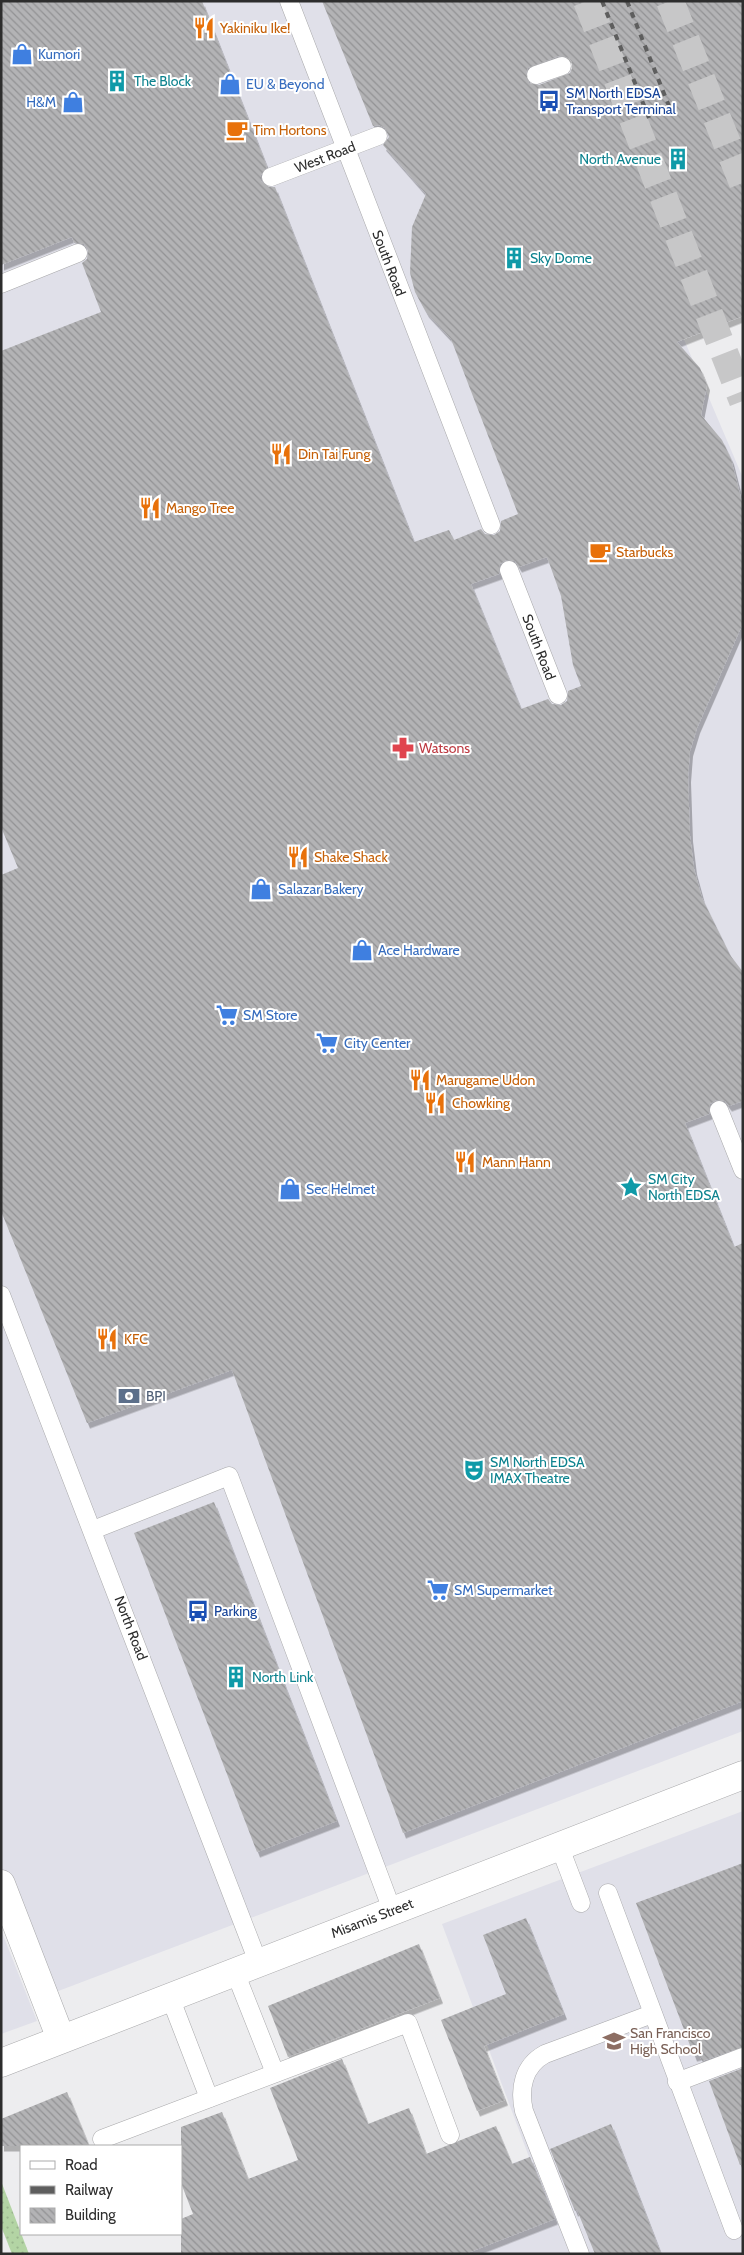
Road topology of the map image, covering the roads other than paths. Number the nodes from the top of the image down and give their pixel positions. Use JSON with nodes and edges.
{"nodes":[{"id":1,"x":289,"y":1,"type":"edge"},
{"id":2,"x":562,"y":66,"type":"dead end"},
{"id":3,"x":536,"y":75,"type":"dead end"},
{"id":4,"x":378,"y":136,"type":"dead end"},
{"id":5,"x":345,"y":149,"type":"junction"},
{"id":6,"x":271,"y":178,"type":"dead end"},
{"id":7,"x":78,"y":253,"type":"dead end"},
{"id":8,"x":1,"y":284,"type":"edge"},
{"id":9,"x":492,"y":525,"type":"dead end"},
{"id":10,"x":509,"y":570,"type":"dead end"},
{"id":11,"x":558,"y":695,"type":"dead end"},
{"id":12,"x":719,"y":1110,"type":"dead end"},
{"id":13,"x":743,"y":1170,"type":"edge"},
{"id":14,"x":1,"y":1295,"type":"edge"},
{"id":15,"x":93,"y":1530,"type":"junction"},
{"id":16,"x":743,"y":1775,"type":"edge"},
{"id":17,"x":559,"y":1845,"type":"junction"},
{"id":18,"x":1,"y":1884,"type":"edge"},
{"id":19,"x":608,"y":1893,"type":"dead end"},
{"id":20,"x":581,"y":1903,"type":"dead end"},
{"id":21,"x":392,"y":1910,"type":"junction"},
{"id":22,"x":246,"y":1967,"type":"junction"},
{"id":23,"x":170,"y":1997,"type":"junction"},
{"id":24,"x":652,"y":2014,"type":"junction"},
{"id":25,"x":61,"y":2039,"type":"junction"},
{"id":26,"x":743,"y":2057,"type":"edge"},
{"id":27,"x":1,"y":2063,"type":"edge"},
{"id":28,"x":275,"y":2073,"type":"junction"},
{"id":29,"x":677,"y":2082,"type":"junction"},
{"id":30,"x":209,"y":2098,"type":"junction"},
{"id":31,"x":450,"y":2135,"type":"dead end"},
{"id":32,"x":102,"y":2139,"type":"dead end"},
{"id":33,"x":734,"y":2230,"type":"dead end"},
{"id":34,"x":580,"y":2254,"type":"edge"}],
"edges":[{"from":1,"to":5,"type":"lane","name":"South Road"},
{"from":2,"to":3,"type":"lane"},
{"from":4,"to":5,"type":"lane","name":"West Road"},
{"from":5,"to":6,"type":"lane","name":"West Road"},
{"from":5,"to":9,"type":"lane","name":"South Road"},
{"from":7,"to":8,"type":"lane"},
{"from":10,"to":11,"type":"lane","name":"South Road"},
{"from":12,"to":13,"type":"lane"},
{"from":14,"to":15,"type":"lane","name":"North Road"},
{"from":15,"to":21,"type":"lane"},
{"from":15,"to":22,"type":"lane","name":"North Road"},
{"from":16,"to":17,"type":"street","name":"Misamis Street"},
{"from":17,"to":20,"type":"lane"},
{"from":17,"to":21,"type":"street","name":"Misamis Street"},
{"from":18,"to":25,"type":"street"},
{"from":19,"to":24,"type":"lane"},
{"from":21,"to":22,"type":"street","name":"Misamis Street"},
{"from":22,"to":23,"type":"street","name":"Misamis Street"},
{"from":22,"to":28,"type":"lane","name":"North Road"},
{"from":23,"to":25,"type":"street","name":"Misamis Street"},
{"from":23,"to":30,"type":"lane"},
{"from":24,"to":29,"type":"lane"},
{"from":24,"to":34,"type":"lane"},
{"from":25,"to":27,"type":"street","name":"Misamis Street"},
{"from":26,"to":29,"type":"lane"},
{"from":28,"to":30,"type":"lane"},
{"from":28,"to":31,"type":"lane"},
{"from":29,"to":33,"type":"lane"},
{"from":30,"to":32,"type":"lane"}]}
